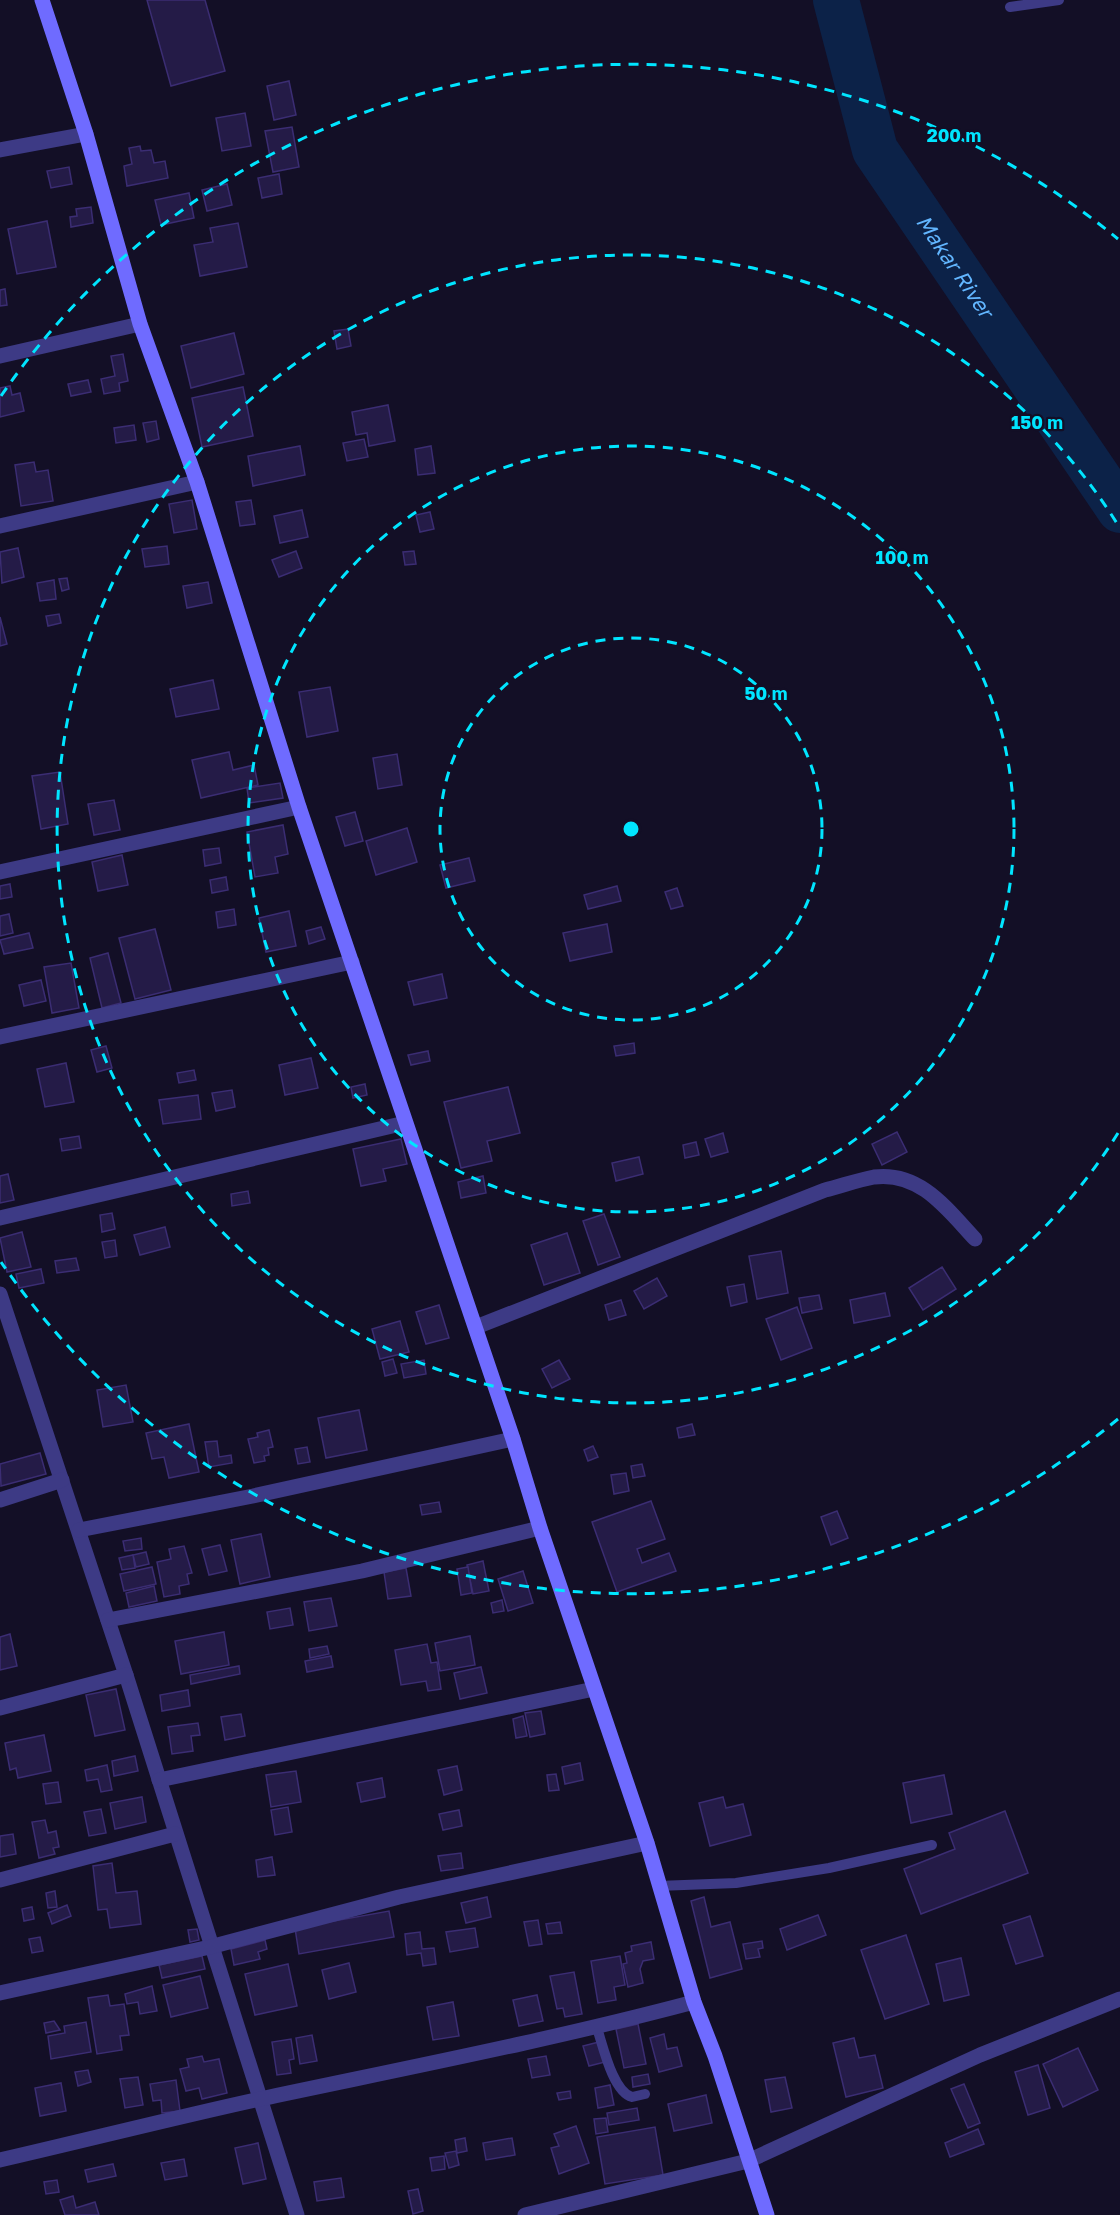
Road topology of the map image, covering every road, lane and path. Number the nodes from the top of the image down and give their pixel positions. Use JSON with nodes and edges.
{"nodes":[{"id":1,"x":42,"y":0,"type":"edge"},
{"id":2,"x":1059,"y":0,"type":"edge"},
{"id":3,"x":1010,"y":7,"type":"dead end"},
{"id":4,"x":86,"y":135,"type":"junction"},
{"id":5,"x":0,"y":150,"type":"edge"},
{"id":6,"x":140,"y":324,"type":"junction"},
{"id":7,"x":0,"y":356,"type":"edge"},
{"id":8,"x":197,"y":482,"type":"junction"},
{"id":9,"x":0,"y":526,"type":"edge"},
{"id":10,"x":299,"y":807,"type":"junction"},
{"id":11,"x":0,"y":872,"type":"edge"},
{"id":12,"x":352,"y":962,"type":"junction"},
{"id":13,"x":0,"y":1037,"type":"edge"},
{"id":14,"x":405,"y":1123,"type":"junction"},
{"id":15,"x":0,"y":1218,"type":"edge"},
{"id":16,"x":975,"y":1239,"type":"dead end"},
{"id":17,"x":0,"y":1294,"type":"edge"},
{"id":18,"x":3,"y":1314,"type":"edge"},
{"id":19,"x":476,"y":1327,"type":"junction"},
{"id":20,"x":513,"y":1439,"type":"junction"},
{"id":21,"x":62,"y":1480,"type":"junction"},
{"id":22,"x":0,"y":1500,"type":"edge"},
{"id":23,"x":540,"y":1528,"type":"junction"},
{"id":24,"x":79,"y":1530,"type":"junction"},
{"id":25,"x":108,"y":1620,"type":"junction"},
{"id":26,"x":126,"y":1675,"type":"junction"},
{"id":27,"x":594,"y":1689,"type":"junction"},
{"id":28,"x":0,"y":1708,"type":"edge"},
{"id":29,"x":159,"y":1780,"type":"junction"},
{"id":30,"x":175,"y":1834,"type":"junction"},
{"id":31,"x":647,"y":1843,"type":"junction"},
{"id":32,"x":932,"y":1845,"type":"dead end"},
{"id":33,"x":0,"y":1880,"type":"edge"},
{"id":34,"x":658,"y":1886,"type":"junction"},
{"id":35,"x":210,"y":1947,"type":"junction"},
{"id":36,"x":0,"y":1993,"type":"edge"},
{"id":37,"x":1120,"y":2000,"type":"edge"},
{"id":38,"x":694,"y":2002,"type":"junction"},
{"id":39,"x":597,"y":2028,"type":"junction"},
{"id":40,"x":645,"y":2094,"type":"dead end"},
{"id":41,"x":260,"y":2099,"type":"junction"},
{"id":42,"x":0,"y":2160,"type":"edge"},
{"id":43,"x":748,"y":2161,"type":"junction"},
{"id":44,"x":297,"y":2215,"type":"edge"},
{"id":45,"x":525,"y":2215,"type":"edge"},
{"id":46,"x":767,"y":2215,"type":"edge"}],
"edges":[{"from":1,"to":4,"type":"street"},
{"from":2,"to":3,"type":"lane"},
{"from":4,"to":5,"type":"street"},
{"from":4,"to":6,"type":"street"},
{"from":6,"to":7,"type":"street"},
{"from":6,"to":8,"type":"street"},
{"from":8,"to":9,"type":"street"},
{"from":8,"to":10,"type":"street"},
{"from":10,"to":11,"type":"street"},
{"from":10,"to":12,"type":"street"},
{"from":12,"to":13,"type":"street"},
{"from":12,"to":14,"type":"street"},
{"from":14,"to":15,"type":"street"},
{"from":14,"to":19,"type":"street"},
{"from":16,"to":19,"type":"street"},
{"from":17,"to":18,"type":"street"},
{"from":18,"to":21,"type":"street"},
{"from":19,"to":20,"type":"street"},
{"from":20,"to":23,"type":"street"},
{"from":20,"to":24,"type":"street"},
{"from":21,"to":22,"type":"street"},
{"from":21,"to":24,"type":"street"},
{"from":23,"to":25,"type":"street"},
{"from":23,"to":27,"type":"street"},
{"from":24,"to":25,"type":"street"},
{"from":25,"to":26,"type":"street"},
{"from":26,"to":28,"type":"street"},
{"from":26,"to":29,"type":"street"},
{"from":27,"to":29,"type":"street"},
{"from":27,"to":31,"type":"street"},
{"from":29,"to":30,"type":"street"},
{"from":30,"to":33,"type":"street"},
{"from":30,"to":35,"type":"street"},
{"from":31,"to":34,"type":"street"},
{"from":31,"to":35,"type":"street"},
{"from":32,"to":34,"type":"lane"},
{"from":34,"to":38,"type":"street"},
{"from":35,"to":36,"type":"street"},
{"from":35,"to":41,"type":"street"},
{"from":37,"to":43,"type":"street"},
{"from":38,"to":39,"type":"street"},
{"from":38,"to":43,"type":"street"},
{"from":39,"to":40,"type":"lane"},
{"from":39,"to":41,"type":"street"},
{"from":41,"to":42,"type":"street"},
{"from":41,"to":44,"type":"street"},
{"from":43,"to":45,"type":"street"},
{"from":43,"to":46,"type":"street"}]}
